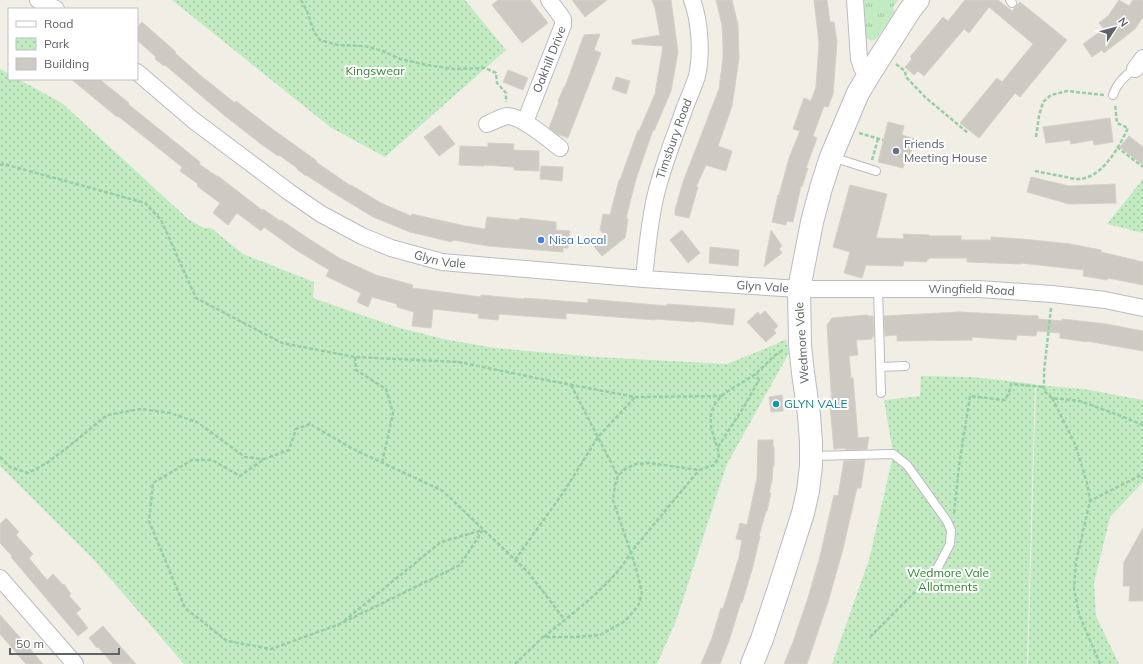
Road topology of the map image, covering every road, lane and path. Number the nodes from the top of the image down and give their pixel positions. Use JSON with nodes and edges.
{"nodes":[{"id":1,"x":301,"y":0,"type":"edge"},
{"id":2,"x":549,"y":0,"type":"edge"},
{"id":3,"x":692,"y":0,"type":"edge"},
{"id":4,"x":855,"y":0,"type":"edge"},
{"id":5,"x":918,"y":0,"type":"edge"},
{"id":6,"x":894,"y":63,"type":"dead end"},
{"id":7,"x":1139,"y":64,"type":"edge"},
{"id":8,"x":138,"y":73,"type":"edge"},
{"id":9,"x":870,"y":73,"type":"junction"},
{"id":10,"x":1113,"y":95,"type":"junction"},
{"id":11,"x":506,"y":116,"type":"junction"},
{"id":12,"x":525,"y":122,"type":"junction"},
{"id":13,"x":487,"y":124,"type":"dead end"},
{"id":14,"x":844,"y":126,"type":"junction"},
{"id":15,"x":968,"y":133,"type":"dead end"},
{"id":16,"x":1036,"y":137,"type":"dead end"},
{"id":17,"x":878,"y":139,"type":"junction"},
{"id":18,"x":883,"y":140,"type":"dead end"},
{"id":19,"x":1117,"y":147,"type":"junction"},
{"id":20,"x":560,"y":148,"type":"dead end"},
{"id":21,"x":832,"y":157,"type":"junction"},
{"id":22,"x":0,"y":165,"type":"edge"},
{"id":23,"x":1143,"y":167,"type":"edge"},
{"id":24,"x":873,"y":170,"type":"joint"},
{"id":25,"x":1035,"y":171,"type":"dead end"},
{"id":26,"x":644,"y":279,"type":"junction"},
{"id":27,"x":799,"y":289,"type":"junction"},
{"id":28,"x":878,"y":289,"type":"junction"},
{"id":29,"x":1052,"y":294,"type":"junction"},
{"id":30,"x":1143,"y":308,"type":"edge"},
{"id":31,"x":800,"y":345,"type":"junction"},
{"id":32,"x":355,"y":357,"type":"junction"},
{"id":33,"x":880,"y":366,"type":"junction"},
{"id":34,"x":905,"y":366,"type":"dead end"},
{"id":35,"x":755,"y":374,"type":"junction"},
{"id":36,"x":571,"y":385,"type":"junction"},
{"id":37,"x":1044,"y":387,"type":"junction"},
{"id":38,"x":881,"y":393,"type":"dead end"},
{"id":39,"x":722,"y":396,"type":"junction"},
{"id":40,"x":635,"y":397,"type":"junction"},
{"id":41,"x":1052,"y":398,"type":"junction"},
{"id":42,"x":1143,"y":425,"type":"edge"},
{"id":43,"x":598,"y":436,"type":"junction"},
{"id":44,"x":718,"y":446,"type":"junction"},
{"id":45,"x":811,"y":456,"type":"junction"},
{"id":46,"x":0,"y":457,"type":"edge"},
{"id":47,"x":264,"y":458,"type":"junction"},
{"id":48,"x":382,"y":463,"type":"junction"},
{"id":49,"x":699,"y":470,"type":"junction"},
{"id":50,"x":1143,"y":474,"type":"edge"},
{"id":51,"x":618,"y":476,"type":"junction"},
{"id":52,"x":1090,"y":501,"type":"junction"},
{"id":53,"x":950,"y":529,"type":"junction"},
{"id":54,"x":483,"y":530,"type":"junction"},
{"id":55,"x":631,"y":552,"type":"junction"},
{"id":56,"x":515,"y":560,"type":"junction"},
{"id":57,"x":936,"y":571,"type":"joint"},
{"id":58,"x":0,"y":578,"type":"edge"},
{"id":59,"x":564,"y":619,"type":"junction"},
{"id":60,"x":340,"y":624,"type":"junction"},
{"id":61,"x":543,"y":637,"type":"junction"},
{"id":62,"x":870,"y":637,"type":"dead end"},
{"id":63,"x":75,"y":664,"type":"edge"},
{"id":64,"x":515,"y":664,"type":"edge"},
{"id":65,"x":752,"y":664,"type":"edge"},
{"id":66,"x":1100,"y":664,"type":"edge"}],
"edges":[{"from":1,"to":11,"type":"path"},
{"from":2,"to":12,"type":"street","name":"Oakhill Drive"},
{"from":3,"to":26,"type":"street","name":"Timsbury Road"},
{"from":4,"to":9,"type":"street"},
{"from":5,"to":9,"type":"street","name":"Wedmore Vale"},
{"from":6,"to":15,"type":"path"},
{"from":7,"to":10,"type":"lane"},
{"from":8,"to":26,"type":"street","name":"Glyn Vale"},
{"from":9,"to":14,"type":"street","name":"Wedmore Vale"},
{"from":10,"to":16,"type":"path"},
{"from":10,"to":19,"type":"path"},
{"from":11,"to":12,"type":"street"},
{"from":11,"to":13,"type":"street"},
{"from":12,"to":20,"type":"street"},
{"from":14,"to":17,"type":"path"},
{"from":14,"to":21,"type":"street","name":"Wedmore Vale"},
{"from":17,"to":18,"type":"path"},
{"from":17,"to":24,"type":"path"},
{"from":19,"to":23,"type":"path"},
{"from":19,"to":25,"type":"path"},
{"from":21,"to":24,"type":"lane"},
{"from":21,"to":27,"type":"street","name":"Wedmore Vale"},
{"from":22,"to":32,"type":"path"},
{"from":26,"to":27,"type":"street","name":"Glyn Vale"},
{"from":27,"to":28,"type":"street","name":"Wingfield Road"},
{"from":27,"to":31,"type":"street","name":"Wedmore Vale"},
{"from":28,"to":29,"type":"street","name":"Wingfield Road"},
{"from":28,"to":33,"type":"lane"},
{"from":29,"to":30,"type":"street","name":"Wingfield Road"},
{"from":29,"to":37,"type":"path"},
{"from":31,"to":35,"type":"path"},
{"from":31,"to":45,"type":"street","name":"Wedmore Vale"},
{"from":32,"to":36,"type":"path"},
{"from":32,"to":48,"type":"path"},
{"from":33,"to":34,"type":"lane"},
{"from":33,"to":38,"type":"lane"},
{"from":35,"to":39,"type":"path"},
{"from":35,"to":44,"type":"path"},
{"from":36,"to":40,"type":"path"},
{"from":36,"to":43,"type":"path"},
{"from":37,"to":41,"type":"path"},
{"from":37,"to":53,"type":"path"},
{"from":39,"to":40,"type":"path"},
{"from":39,"to":44,"type":"path"},
{"from":40,"to":43,"type":"path"},
{"from":41,"to":42,"type":"path"},
{"from":41,"to":52,"type":"path"},
{"from":43,"to":51,"type":"path"},
{"from":43,"to":56,"type":"path"},
{"from":44,"to":49,"type":"path"},
{"from":45,"to":53,"type":"lane"},
{"from":45,"to":65,"type":"street","name":"Wedmore Vale"},
{"from":46,"to":47,"type":"path"},
{"from":47,"to":48,"type":"path"},
{"from":47,"to":60,"type":"path"},
{"from":48,"to":54,"type":"path"},
{"from":49,"to":51,"type":"path"},
{"from":49,"to":55,"type":"path"},
{"from":50,"to":52,"type":"path"},
{"from":51,"to":55,"type":"path"},
{"from":52,"to":66,"type":"path"},
{"from":53,"to":57,"type":"lane"},
{"from":54,"to":56,"type":"path"},
{"from":54,"to":60,"type":"path"},
{"from":54,"to":60,"type":"path"},
{"from":55,"to":59,"type":"path"},
{"from":55,"to":61,"type":"path"},
{"from":56,"to":59,"type":"path"},
{"from":57,"to":62,"type":"path"},
{"from":58,"to":63,"type":"street"},
{"from":59,"to":61,"type":"path"},
{"from":61,"to":64,"type":"path"}]}
